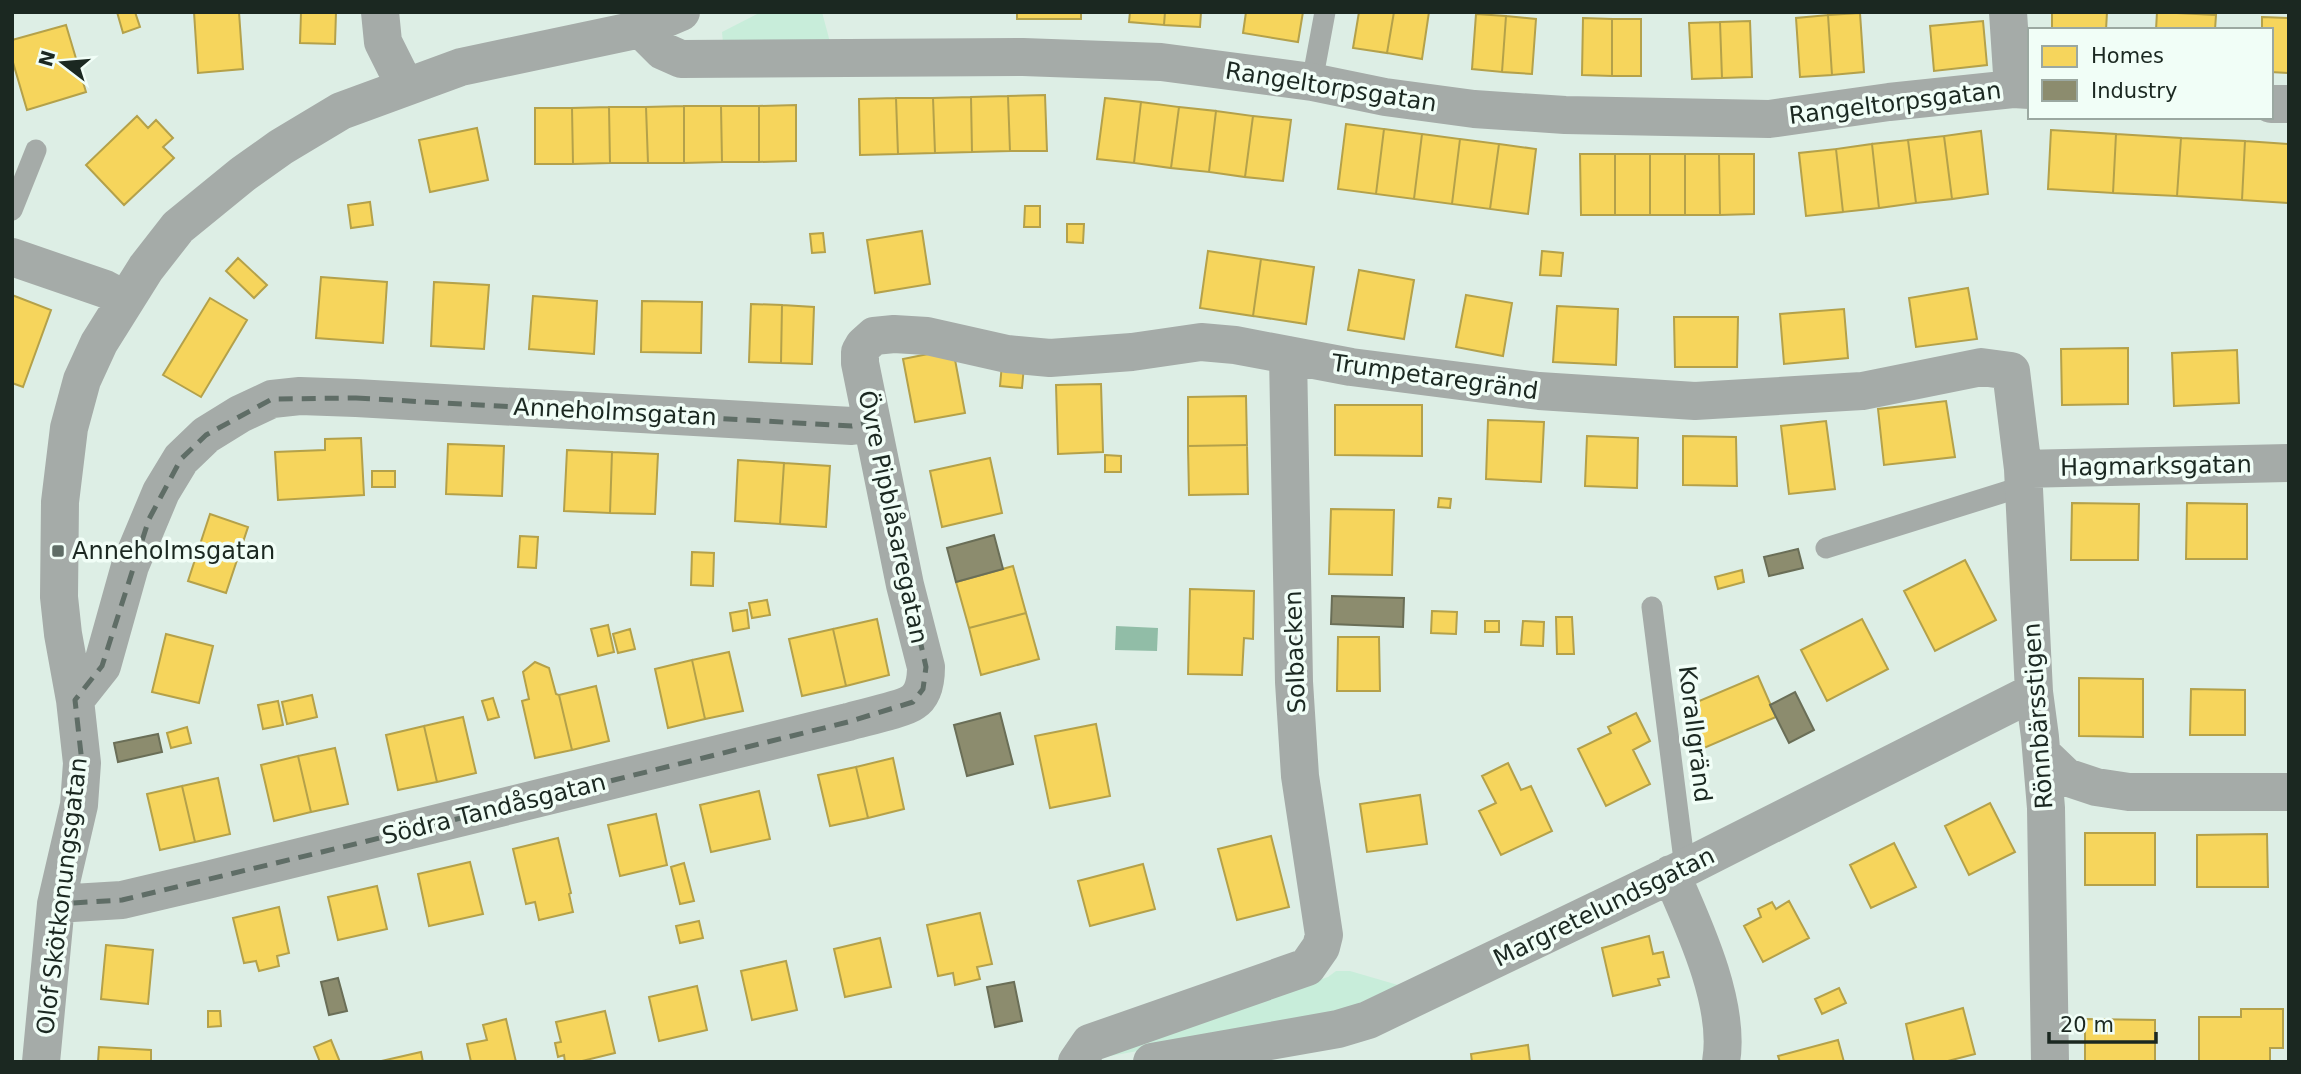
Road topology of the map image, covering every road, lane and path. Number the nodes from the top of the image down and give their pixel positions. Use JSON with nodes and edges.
{"nodes":[{"id":1,"x":380,"y":12,"type":"edge"},
{"id":2,"x":681,"y":12,"type":"edge"},
{"id":3,"x":1325,"y":12,"type":"edge"},
{"id":4,"x":2008,"y":12,"type":"edge"},
{"id":5,"x":641,"y":29,"type":"junction"},
{"id":6,"x":1312,"y":82,"type":"junction"},
{"id":7,"x":405,"y":86,"type":"junction"},
{"id":8,"x":2021,"y":90,"type":"edge"},
{"id":9,"x":36,"y":150,"type":"dead end"},
{"id":10,"x":12,"y":210,"type":"edge"},
{"id":11,"x":12,"y":257,"type":"edge"},
{"id":12,"x":126,"y":300,"type":"junction"},
{"id":13,"x":864,"y":345,"type":"joint"},
{"id":14,"x":1288,"y":355,"type":"junction"},
{"id":15,"x":2011,"y":371,"type":"joint"},
{"id":16,"x":871,"y":422,"type":"junction"},
{"id":17,"x":2289,"y":463,"type":"edge"},
{"id":18,"x":2024,"y":478,"type":"junction"},
{"id":19,"x":1826,"y":548,"type":"dead end"},
{"id":20,"x":1652,"y":607,"type":"dead end"},
{"id":21,"x":923,"y":689,"type":"joint"},
{"id":22,"x":2034,"y":692,"type":"junction"},
{"id":23,"x":75,"y":700,"type":"junction"},
{"id":24,"x":2042,"y":754,"type":"junction"},
{"id":25,"x":2289,"y":792,"type":"edge"},
{"id":26,"x":1678,"y":871,"type":"junction"},
{"id":27,"x":56,"y":904,"type":"junction"},
{"id":28,"x":41,"y":1062,"type":"edge"},
{"id":29,"x":1077,"y":1062,"type":"edge"},
{"id":30,"x":1152,"y":1062,"type":"edge"},
{"id":31,"x":1721,"y":1062,"type":"edge"},
{"id":32,"x":2050,"y":1062,"type":"edge"}],
"edges":[{"from":1,"to":7,"type":"street"},
{"from":2,"to":5,"type":"street","name":"Olof Skötkonungsgatan"},
{"from":3,"to":6,"type":"lane"},
{"from":4,"to":8,"type":"street"},
{"from":5,"to":6,"type":"street","name":"Rangeltorpsgatan"},
{"from":5,"to":7,"type":"street","name":"Olof Skötkonungsgatan"},
{"from":6,"to":8,"type":"street","name":"Rangeltorpsgatan"},
{"from":7,"to":12,"type":"street","name":"Olof Skötkonungsgatan"},
{"from":9,"to":10,"type":"lane"},
{"from":11,"to":12,"type":"street"},
{"from":12,"to":23,"type":"street","name":"Olof Skötkonungsgatan"},
{"from":13,"to":14,"type":"street","name":"Trumpetaregränd"},
{"from":13,"to":16,"type":"street","name":"Övre Pipblåsaregatan"},
{"from":14,"to":15,"type":"street","name":"Trumpetaregränd"},
{"from":14,"to":29,"type":"street","name":"Solbacken"},
{"from":15,"to":18,"type":"street","name":"Rönnbärsstigen"},
{"from":16,"to":21,"type":"street","name":"Övre Pipblåsaregatan"},
{"from":16,"to":23,"type":"street","name":"Anneholmsgatan"},
{"from":17,"to":18,"type":"street","name":"Hagmarksgatan"},
{"from":18,"to":19,"type":"lane"},
{"from":18,"to":22,"type":"street","name":"Rönnbärsstigen"},
{"from":20,"to":26,"type":"lane","name":"Korallgränd"},
{"from":21,"to":27,"type":"street","name":"Södra Tandåsgatan"},
{"from":22,"to":24,"type":"street","name":"Rönnbärsstigen"},
{"from":22,"to":26,"type":"street","name":"Margretelundsgatan"},
{"from":23,"to":27,"type":"street","name":"Olof Skötkonungsgatan"},
{"from":24,"to":25,"type":"street"},
{"from":24,"to":32,"type":"street","name":"Rönnbärsstigen"},
{"from":26,"to":30,"type":"street","name":"Margretelundsgatan"},
{"from":26,"to":31,"type":"street"},
{"from":27,"to":28,"type":"street","name":"Olof Skötkonungsgatan"}]}
